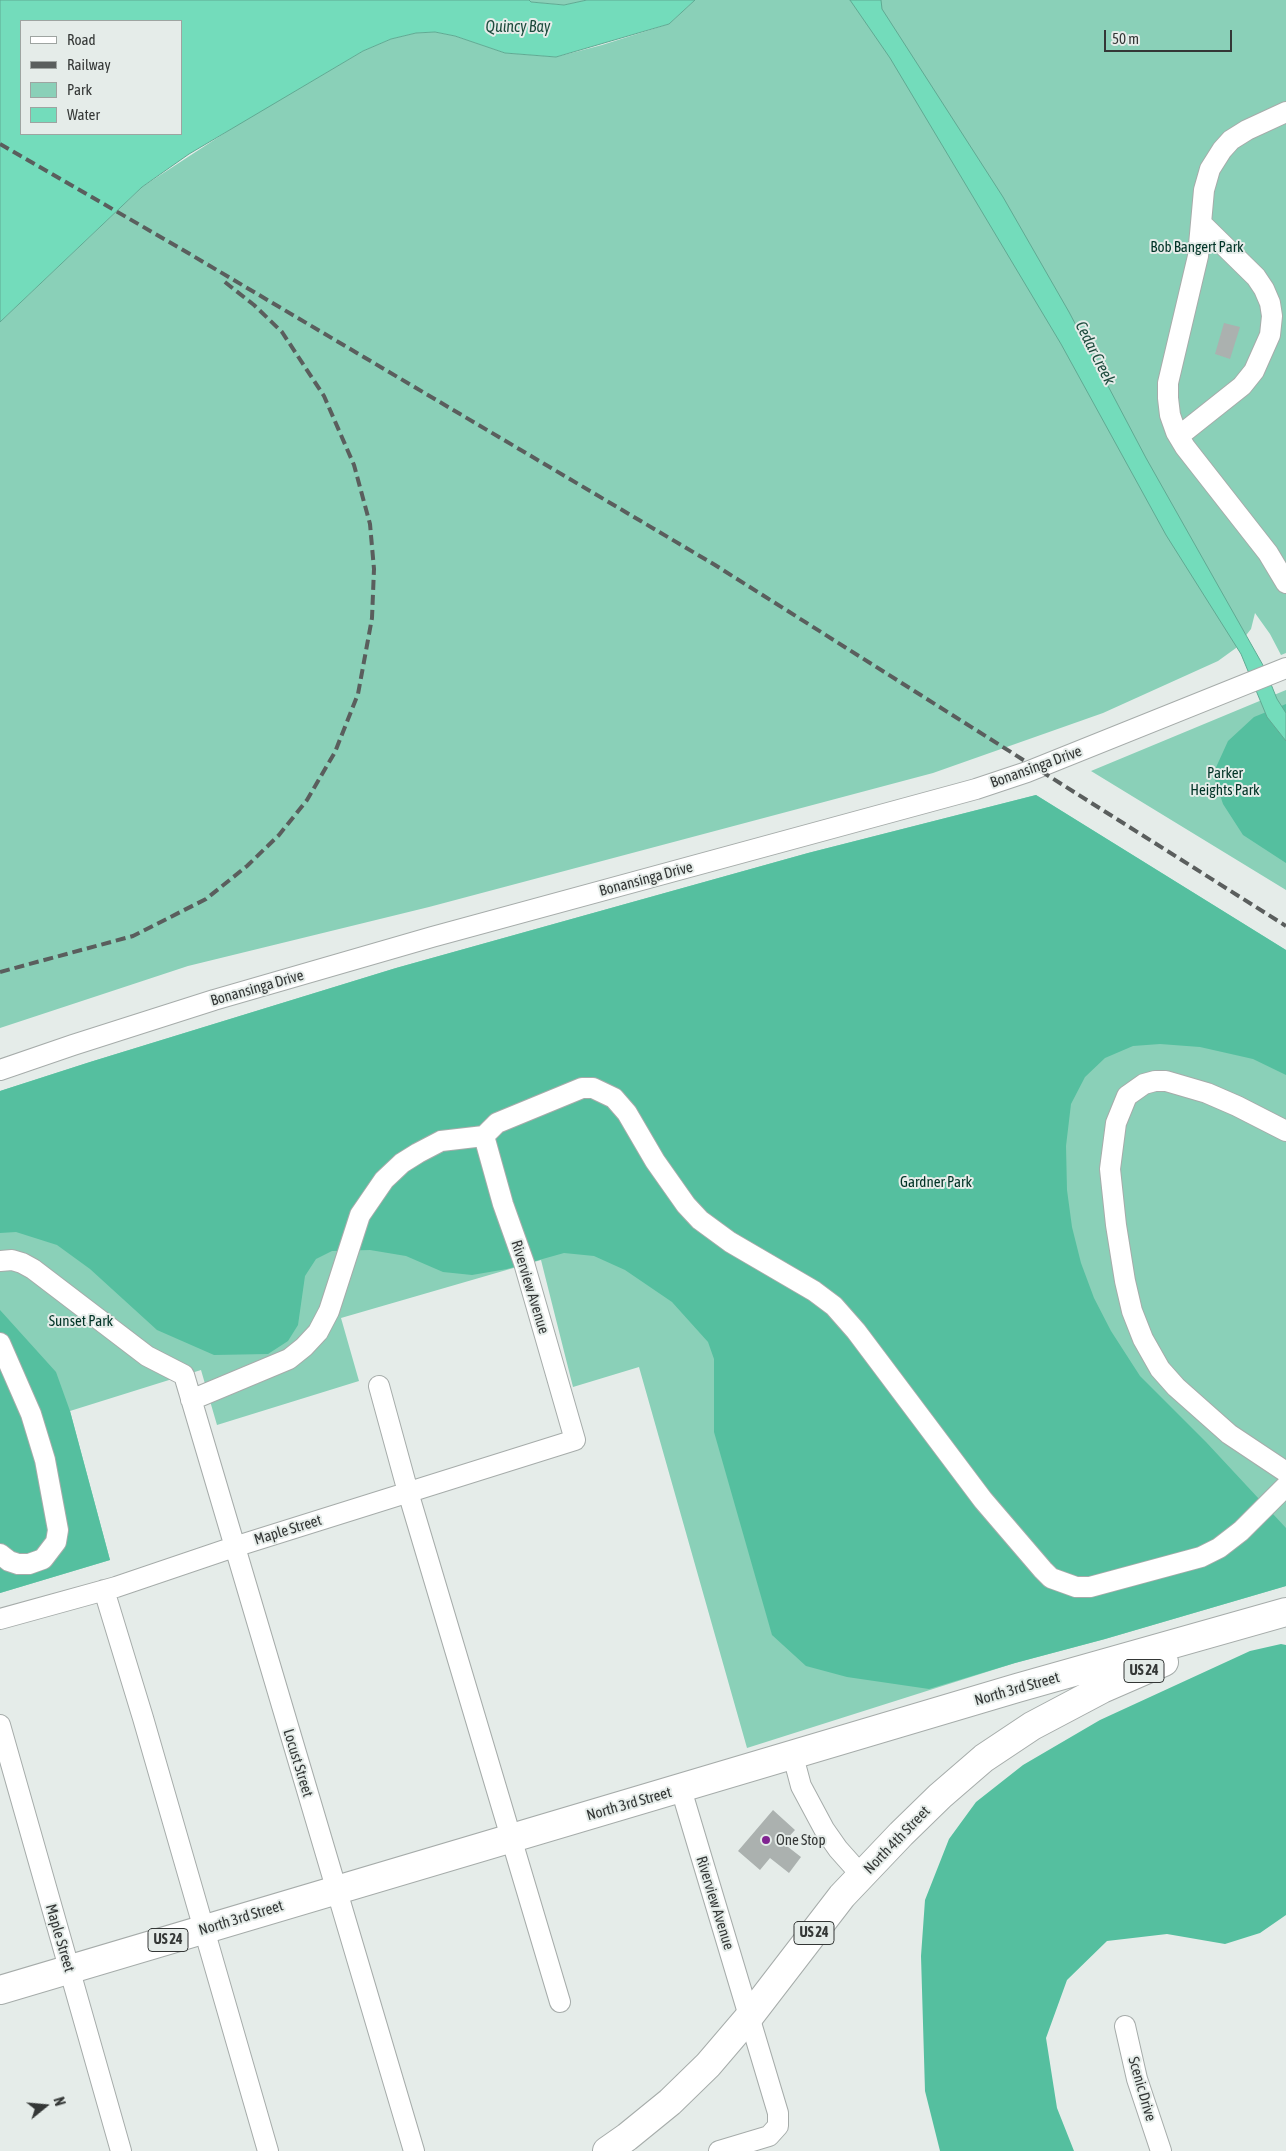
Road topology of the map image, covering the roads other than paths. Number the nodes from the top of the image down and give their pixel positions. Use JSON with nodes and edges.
{"nodes":[{"id":1,"x":1286,"y":112,"type":"edge"},
{"id":2,"x":1202,"y":224,"type":"junction"},
{"id":3,"x":1179,"y":436,"type":"junction"},
{"id":4,"x":1286,"y":583,"type":"edge"},
{"id":5,"x":1286,"y":668,"type":"edge"},
{"id":6,"x":0,"y":1070,"type":"edge"},
{"id":7,"x":1286,"y":1131,"type":"edge"},
{"id":8,"x":484,"y":1136,"type":"junction"},
{"id":9,"x":0,"y":1261,"type":"edge"},
{"id":10,"x":0,"y":1343,"type":"edge"},
{"id":11,"x":379,"y":1386,"type":"dead end"},
{"id":12,"x":191,"y":1400,"type":"junction"},
{"id":13,"x":575,"y":1440,"type":"joint"},
{"id":14,"x":1286,"y":1472,"type":"edge"},
{"id":15,"x":1286,"y":1486,"type":"edge"},
{"id":16,"x":408,"y":1492,"type":"junction"},
{"id":17,"x":234,"y":1547,"type":"junction"},
{"id":18,"x":0,"y":1554,"type":"edge"},
{"id":19,"x":104,"y":1590,"type":"junction"},
{"id":20,"x":1286,"y":1612,"type":"edge"},
{"id":21,"x":0,"y":1619,"type":"edge"},
{"id":22,"x":1259,"y":1620,"type":"junction"},
{"id":23,"x":0,"y":1725,"type":"edge"},
{"id":24,"x":793,"y":1756,"type":"junction"},
{"id":25,"x":680,"y":1789,"type":"junction"},
{"id":26,"x":510,"y":1839,"type":"junction"},
{"id":27,"x":862,"y":1876,"type":"junction"},
{"id":28,"x":336,"y":1889,"type":"junction"},
{"id":29,"x":203,"y":1930,"type":"junction"},
{"id":30,"x":68,"y":1970,"type":"junction"},
{"id":31,"x":0,"y":1990,"type":"edge"},
{"id":32,"x":560,"y":2002,"type":"dead end"},
{"id":33,"x":749,"y":2017,"type":"junction"},
{"id":34,"x":1125,"y":2026,"type":"dead end"},
{"id":35,"x":120,"y":2151,"type":"edge"},
{"id":36,"x":268,"y":2151,"type":"edge"},
{"id":37,"x":414,"y":2151,"type":"edge"},
{"id":38,"x":607,"y":2151,"type":"edge"},
{"id":39,"x":719,"y":2151,"type":"edge"},
{"id":40,"x":1161,"y":2151,"type":"edge"}],
"edges":[{"from":1,"to":2,"type":"street"},
{"from":2,"to":3,"type":"street"},
{"from":2,"to":3,"type":"street"},
{"from":3,"to":4,"type":"street"},
{"from":5,"to":6,"type":"street","name":"Bonansinga Drive"},
{"from":7,"to":14,"type":"street"},
{"from":8,"to":12,"type":"street"},
{"from":8,"to":13,"type":"street","name":"Riverview Avenue"},
{"from":8,"to":15,"type":"street"},
{"from":9,"to":12,"type":"street","name":"Locust Street"},
{"from":10,"to":18,"type":"street"},
{"from":11,"to":16,"type":"street"},
{"from":12,"to":17,"type":"street","name":"Locust Street"},
{"from":13,"to":16,"type":"street","name":"Maple Street"},
{"from":16,"to":17,"type":"street","name":"Maple Street"},
{"from":16,"to":26,"type":"street"},
{"from":17,"to":19,"type":"street","name":"Maple Street"},
{"from":17,"to":28,"type":"street","name":"Locust Street"},
{"from":19,"to":21,"type":"street","name":"Maple Street"},
{"from":19,"to":29,"type":"street"},
{"from":20,"to":22,"type":"highway","number":"US 24"},
{"from":22,"to":24,"type":"highway","name":"North 3rd Street","number":"US 24"},
{"from":22,"to":27,"type":"highway","name":"North 4th Street","number":"US 24"},
{"from":23,"to":30,"type":"street","name":"Maple Street"},
{"from":24,"to":25,"type":"highway","name":"North 3rd Street","number":"US 24"},
{"from":24,"to":27,"type":"street"},
{"from":25,"to":26,"type":"highway","name":"North 3rd Street","number":"US 24"},
{"from":25,"to":33,"type":"street","name":"Riverview Avenue"},
{"from":26,"to":28,"type":"highway","name":"North 3rd Street","number":"US 24"},
{"from":26,"to":32,"type":"street"},
{"from":27,"to":33,"type":"highway","name":"North 4th Street","number":"US 24"},
{"from":28,"to":29,"type":"highway","name":"North 3rd Street","number":"US 24"},
{"from":28,"to":37,"type":"street","name":"Locust Street"},
{"from":29,"to":30,"type":"highway","name":"North 3rd Street","number":"US 24"},
{"from":29,"to":36,"type":"street"},
{"from":30,"to":31,"type":"highway","name":"North 3rd Street","number":"US 24"},
{"from":30,"to":35,"type":"street","name":"Maple Street"},
{"from":33,"to":38,"type":"highway","name":"North 4th Street","number":"US 24"},
{"from":33,"to":39,"type":"street","name":"Riverview Avenue"},
{"from":34,"to":40,"type":"street","name":"Scenic Drive"}]}
